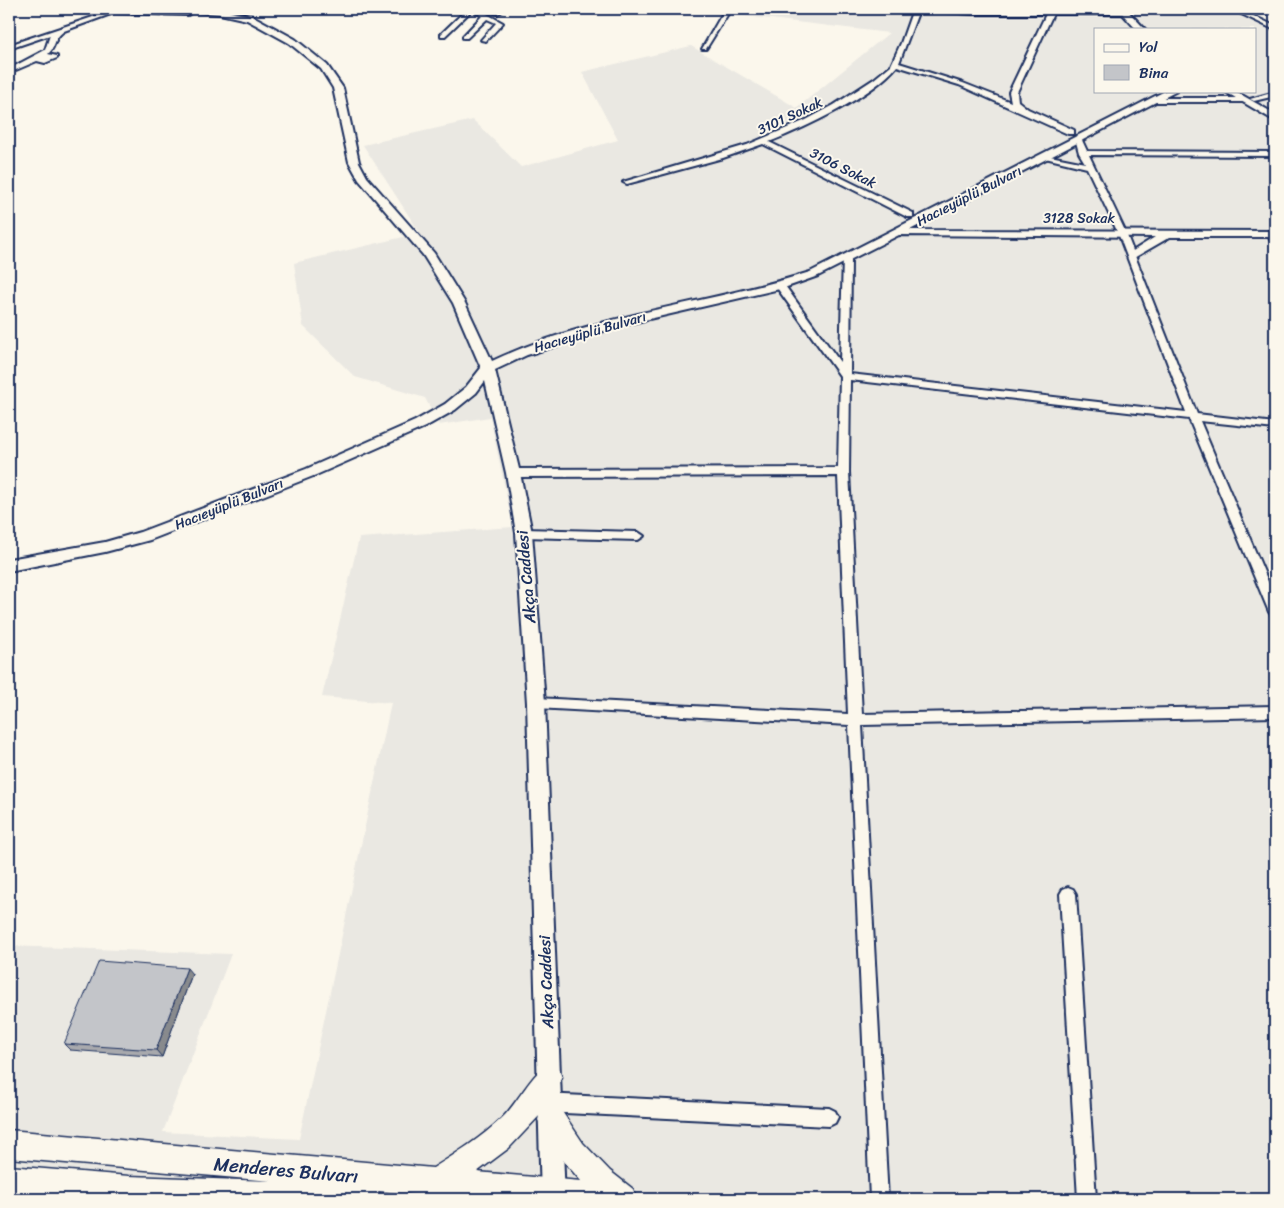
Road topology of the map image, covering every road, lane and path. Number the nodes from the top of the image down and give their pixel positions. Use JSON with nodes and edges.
{"nodes":[{"id":1,"x":177,"y":9,"type":"edge"},
{"id":2,"x":257,"y":9,"type":"edge"},
{"id":3,"x":265,"y":9,"type":"edge"},
{"id":4,"x":470,"y":9,"type":"edge"},
{"id":5,"x":474,"y":9,"type":"edge"},
{"id":6,"x":728,"y":9,"type":"edge"},
{"id":7,"x":916,"y":9,"type":"edge"},
{"id":8,"x":921,"y":9,"type":"edge"},
{"id":9,"x":1209,"y":9,"type":"edge"},
{"id":10,"x":1221,"y":9,"type":"edge"},
{"id":11,"x":117,"y":10,"type":"edge"},
{"id":12,"x":500,"y":10,"type":"edge"},
{"id":13,"x":1123,"y":10,"type":"edge"},
{"id":14,"x":1136,"y":10,"type":"edge"},
{"id":15,"x":1236,"y":10,"type":"junction"},
{"id":16,"x":1275,"y":10,"type":"edge"},
{"id":17,"x":220,"y":12,"type":"junction"},
{"id":18,"x":487,"y":12,"type":"edge"},
{"id":19,"x":1050,"y":12,"type":"junction"},
{"id":20,"x":259,"y":21,"type":"junction"},
{"id":21,"x":68,"y":26,"type":"junction"},
{"id":22,"x":1145,"y":27,"type":"edge"},
{"id":23,"x":1275,"y":28,"type":"edge"},
{"id":24,"x":276,"y":31,"type":"junction"},
{"id":25,"x":443,"y":35,"type":"dead end"},
{"id":26,"x":465,"y":37,"type":"dead end"},
{"id":27,"x":484,"y":40,"type":"dead end"},
{"id":28,"x":51,"y":43,"type":"junction"},
{"id":29,"x":9,"y":47,"type":"edge"},
{"id":30,"x":704,"y":48,"type":"dead end"},
{"id":31,"x":42,"y":59,"type":"junction"},
{"id":32,"x":896,"y":64,"type":"junction"},
{"id":33,"x":9,"y":71,"type":"edge"},
{"id":34,"x":1172,"y":92,"type":"edge"},
{"id":35,"x":1219,"y":92,"type":"edge"},
{"id":36,"x":1231,"y":92,"type":"edge"},
{"id":37,"x":1275,"y":94,"type":"edge"},
{"id":38,"x":1155,"y":96,"type":"edge"},
{"id":39,"x":1244,"y":97,"type":"edge"},
{"id":40,"x":1025,"y":111,"type":"junction"},
{"id":41,"x":1275,"y":111,"type":"edge"},
{"id":42,"x":1275,"y":118,"type":"edge"},
{"id":43,"x":1074,"y":136,"type":"junction"},
{"id":44,"x":766,"y":143,"type":"junction"},
{"id":45,"x":1083,"y":153,"type":"junction"},
{"id":46,"x":1275,"y":154,"type":"edge"},
{"id":47,"x":1046,"y":157,"type":"junction"},
{"id":48,"x":1088,"y":166,"type":"junction"},
{"id":49,"x":627,"y":182,"type":"dead end"},
{"id":50,"x":922,"y":209,"type":"junction"},
{"id":51,"x":934,"y":214,"type":"junction"},
{"id":52,"x":910,"y":215,"type":"junction"},
{"id":53,"x":884,"y":228,"type":"junction"},
{"id":54,"x":1120,"y":229,"type":"junction"},
{"id":55,"x":1272,"y":232,"type":"edge"},
{"id":56,"x":896,"y":233,"type":"junction"},
{"id":57,"x":1170,"y":234,"type":"junction"},
{"id":58,"x":1132,"y":256,"type":"junction"},
{"id":59,"x":847,"y":258,"type":"junction"},
{"id":60,"x":780,"y":285,"type":"junction"},
{"id":61,"x":618,"y":318,"type":"junction"},
{"id":62,"x":486,"y":362,"type":"junction"},
{"id":63,"x":845,"y":376,"type":"junction"},
{"id":64,"x":1193,"y":416,"type":"junction"},
{"id":65,"x":1275,"y":426,"type":"edge"},
{"id":66,"x":843,"y":472,"type":"junction"},
{"id":67,"x":513,"y":474,"type":"junction"},
{"id":68,"x":524,"y":533,"type":"junction"},
{"id":69,"x":638,"y":536,"type":"dead end"},
{"id":70,"x":9,"y":565,"type":"edge"},
{"id":71,"x":1275,"y":612,"type":"edge"},
{"id":72,"x":536,"y":703,"type":"junction"},
{"id":73,"x":1275,"y":712,"type":"edge"},
{"id":74,"x":856,"y":720,"type":"junction"},
{"id":75,"x":1068,"y":894,"type":"dead end"},
{"id":76,"x":546,"y":1101,"type":"junction"},
{"id":77,"x":829,"y":1117,"type":"dead end"},
{"id":78,"x":9,"y":1144,"type":"edge"},
{"id":79,"x":9,"y":1180,"type":"edge"},
{"id":80,"x":436,"y":1183,"type":"junction"},
{"id":81,"x":129,"y":1190,"type":"junction"},
{"id":82,"x":553,"y":1196,"type":"edge"},
{"id":83,"x":208,"y":1199,"type":"edge"},
{"id":84,"x":366,"y":1199,"type":"edge"},
{"id":85,"x":621,"y":1199,"type":"edge"},
{"id":86,"x":879,"y":1199,"type":"edge"},
{"id":87,"x":1087,"y":1199,"type":"edge"}],
"edges":[{"from":1,"to":17,"type":"street","name":"Akça Caddesi"},
{"from":2,"to":17,"type":"street"},
{"from":3,"to":20,"type":"street"},
{"from":4,"to":25,"type":"street"},
{"from":5,"to":18,"type":"street"},
{"from":6,"to":30,"type":"street"},
{"from":7,"to":32,"type":"street","name":"3101 Sokak"},
{"from":8,"to":19,"type":"street"},
{"from":9,"to":14,"type":"street"},
{"from":10,"to":15,"type":"street"},
{"from":11,"to":21,"type":"street"},
{"from":11,"to":24,"type":"street","name":"Akça Caddesi"},
{"from":12,"to":18,"type":"street"},
{"from":13,"to":19,"type":"street"},
{"from":13,"to":22,"type":"street"},
{"from":14,"to":22,"type":"street"},
{"from":15,"to":16,"type":"street"},
{"from":15,"to":23,"type":"street"},
{"from":17,"to":20,"type":"street","name":"Akça Caddesi"},
{"from":18,"to":26,"type":"street"},
{"from":18,"to":27,"type":"street"},
{"from":19,"to":40,"type":"street"},
{"from":20,"to":24,"type":"street","name":"Akça Caddesi"},
{"from":21,"to":28,"type":"street"},
{"from":21,"to":29,"type":"street"},
{"from":24,"to":62,"type":"street","name":"Akça Caddesi"},
{"from":28,"to":31,"type":"street"},
{"from":28,"to":31,"type":"street"},
{"from":31,"to":33,"type":"street"},
{"from":32,"to":40,"type":"street"},
{"from":32,"to":44,"type":"street","name":"3101 Sokak"},
{"from":34,"to":38,"type":"street","name":"Hacıeyüplü Bulvarı"},
{"from":35,"to":39,"type":"street"},
{"from":36,"to":39,"type":"street"},
{"from":37,"to":39,"type":"street"},
{"from":38,"to":39,"type":"street"},
{"from":38,"to":43,"type":"street","name":"Hacıeyüplü Bulvarı"},
{"from":39,"to":41,"type":"street"},
{"from":39,"to":42,"type":"street"},
{"from":40,"to":43,"type":"street"},
{"from":43,"to":45,"type":"street"},
{"from":43,"to":47,"type":"street","name":"Hacıeyüplü Bulvarı"},
{"from":43,"to":50,"type":"street","name":"Hacıeyüplü Bulvarı"},
{"from":44,"to":49,"type":"street","name":"3101 Sokak"},
{"from":44,"to":52,"type":"street","name":"3106 Sokak"},
{"from":45,"to":46,"type":"street"},
{"from":45,"to":48,"type":"street"},
{"from":47,"to":48,"type":"street"},
{"from":47,"to":51,"type":"street","name":"Hacıeyüplü Bulvarı"},
{"from":48,"to":54,"type":"street"},
{"from":50,"to":51,"type":"street","name":"3128 Sokak"},
{"from":50,"to":52,"type":"street","name":"Hacıeyüplü Bulvarı"},
{"from":51,"to":54,"type":"street","name":"3128 Sokak"},
{"from":51,"to":56,"type":"street","name":"Hacıeyüplü Bulvarı"},
{"from":52,"to":53,"type":"street","name":"Hacıeyüplü Bulvarı"},
{"from":53,"to":56,"type":"street","name":"3128 Sokak"},
{"from":53,"to":61,"type":"street","name":"Hacıeyüplü Bulvarı"},
{"from":54,"to":55,"type":"street","name":"3128 Sokak"},
{"from":54,"to":56,"type":"street","name":"3128 Sokak"},
{"from":54,"to":57,"type":"street","name":"3128 Sokak"},
{"from":54,"to":58,"type":"street"},
{"from":55,"to":57,"type":"street","name":"3128 Sokak"},
{"from":56,"to":59,"type":"street","name":"Hacıeyüplü Bulvarı"},
{"from":57,"to":58,"type":"street"},
{"from":58,"to":64,"type":"street"},
{"from":59,"to":60,"type":"street","name":"Hacıeyüplü Bulvarı"},
{"from":59,"to":63,"type":"street"},
{"from":60,"to":61,"type":"street","name":"Hacıeyüplü Bulvarı"},
{"from":60,"to":63,"type":"street"},
{"from":61,"to":62,"type":"street","name":"Hacıeyüplü Bulvarı"},
{"from":62,"to":67,"type":"street","name":"Akça Caddesi"},
{"from":62,"to":70,"type":"street","name":"Hacıeyüplü Bulvarı"},
{"from":63,"to":64,"type":"street"},
{"from":63,"to":66,"type":"street"},
{"from":64,"to":65,"type":"street"},
{"from":64,"to":71,"type":"street"},
{"from":66,"to":67,"type":"street"},
{"from":66,"to":74,"type":"street"},
{"from":67,"to":68,"type":"street","name":"Akça Caddesi"},
{"from":68,"to":69,"type":"street"},
{"from":68,"to":72,"type":"street","name":"Akça Caddesi"},
{"from":72,"to":74,"type":"street"},
{"from":72,"to":76,"type":"street","name":"Akça Caddesi"},
{"from":73,"to":74,"type":"street"},
{"from":74,"to":86,"type":"street"},
{"from":75,"to":87,"type":"street"},
{"from":76,"to":77,"type":"street"},
{"from":76,"to":80,"type":"main road"},
{"from":76,"to":82,"type":"street","name":"Akça Caddesi"},
{"from":76,"to":85,"type":"main road"},
{"from":78,"to":80,"type":"main road","name":"Menderes Bulvarı"},
{"from":79,"to":81,"type":"main road"},
{"from":80,"to":82,"type":"main road","name":"Menderes Bulvarı"},
{"from":81,"to":83,"type":"main road"},
{"from":81,"to":84,"type":"main road"},
{"from":82,"to":85,"type":"main road","name":"Menderes Bulvarı"}]}
